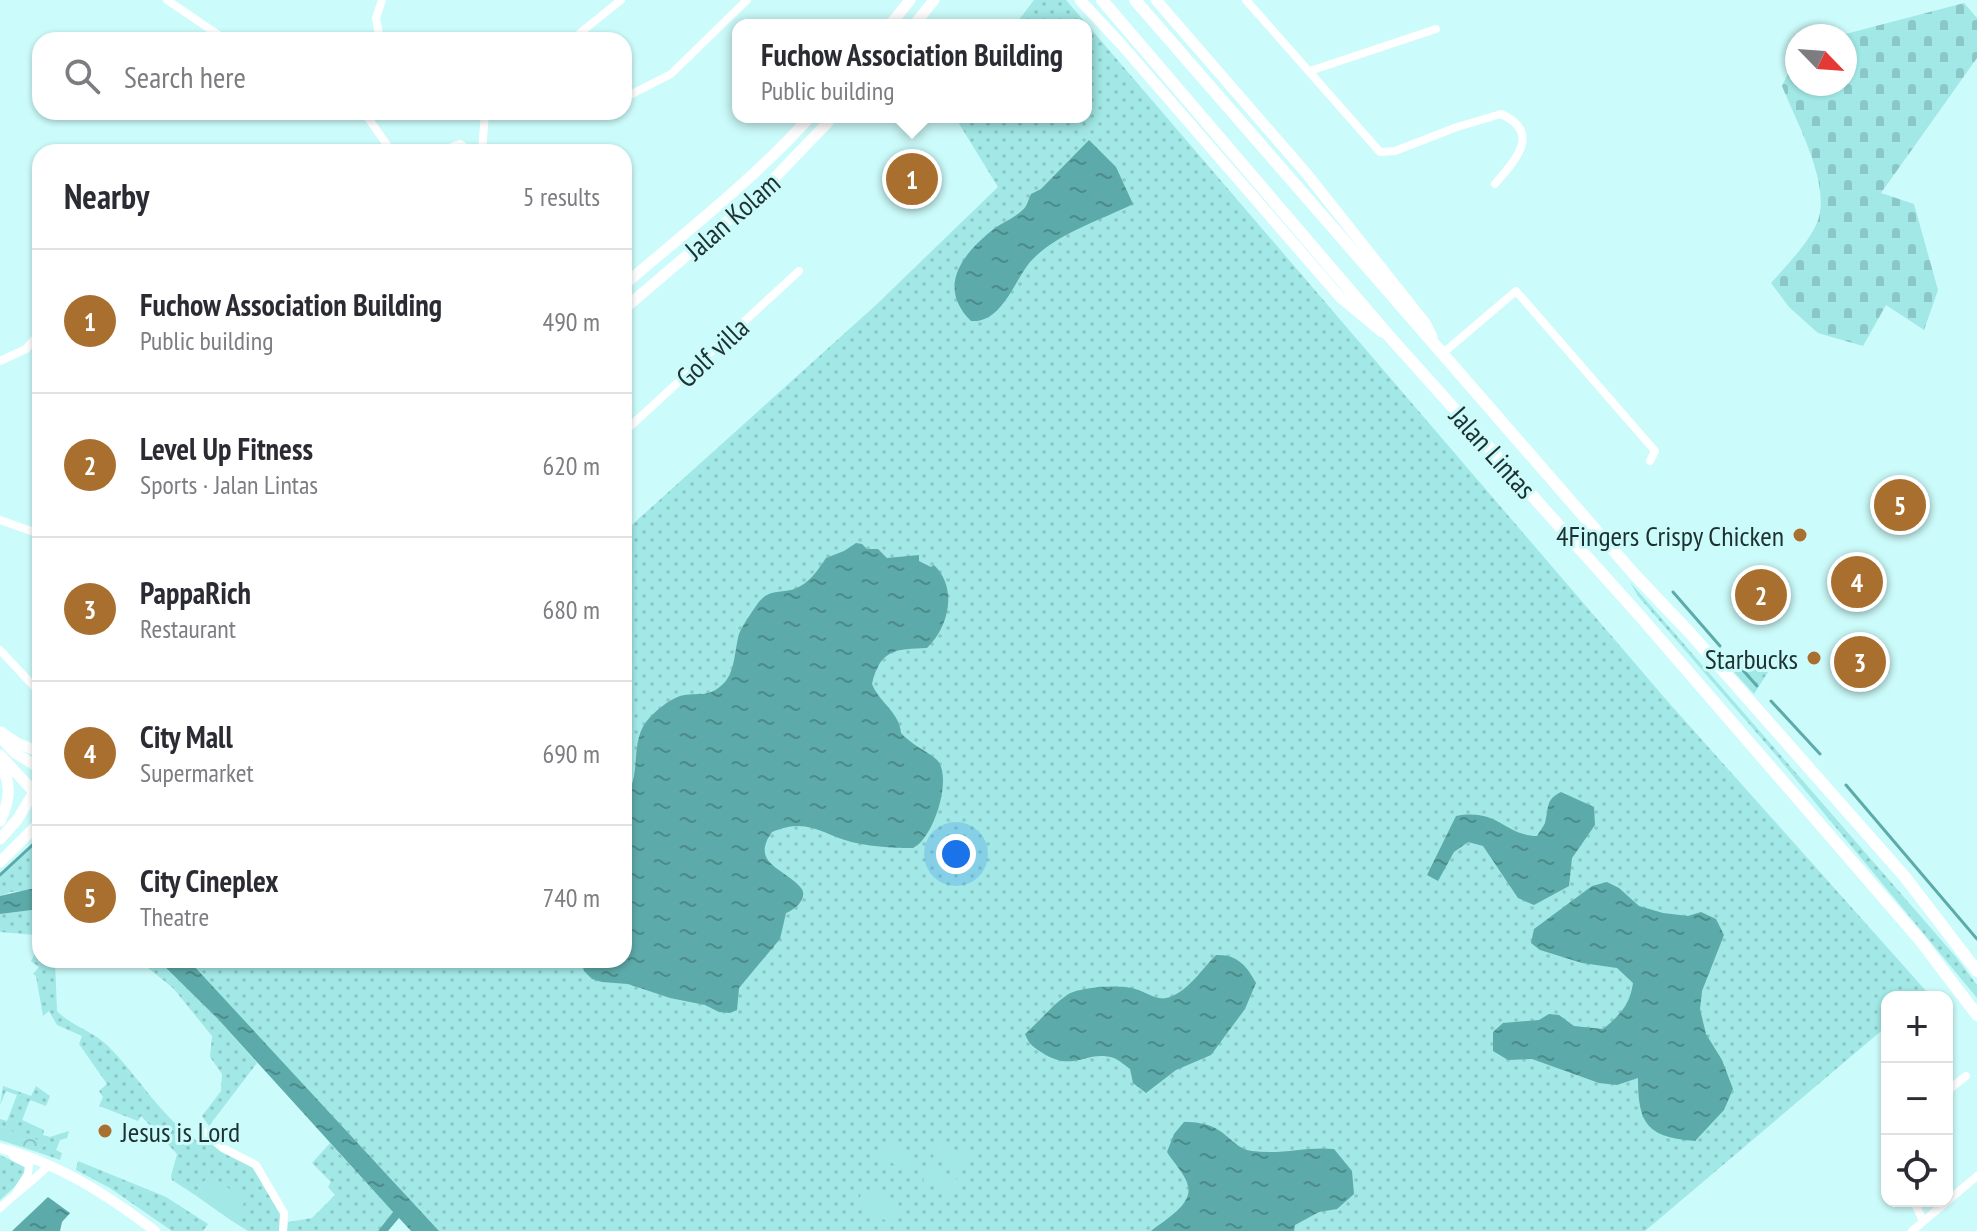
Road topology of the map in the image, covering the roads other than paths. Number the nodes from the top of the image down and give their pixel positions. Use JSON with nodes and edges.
{"nodes":[{"id":1,"x":167,"y":0,"type":"edge"},
{"id":2,"x":382,"y":0,"type":"edge"},
{"id":3,"x":621,"y":0,"type":"edge"},
{"id":4,"x":747,"y":0,"type":"edge"},
{"id":5,"x":910,"y":0,"type":"edge"},
{"id":6,"x":934,"y":0,"type":"edge"},
{"id":7,"x":1080,"y":0,"type":"edge"},
{"id":8,"x":1102,"y":0,"type":"edge"},
{"id":9,"x":1135,"y":0,"type":"edge"},
{"id":10,"x":1156,"y":0,"type":"edge"},
{"id":11,"x":1245,"y":1,"type":"edge"},
{"id":12,"x":895,"y":19,"type":"edge"},
{"id":13,"x":919,"y":19,"type":"edge"},
{"id":14,"x":1436,"y":29,"type":"dead end"},
{"id":15,"x":214,"y":32,"type":"edge"},
{"id":16,"x":378,"y":32,"type":"edge"},
{"id":17,"x":581,"y":32,"type":"edge"},
{"id":18,"x":1310,"y":71,"type":"junction"},
{"id":19,"x":632,"y":94,"type":"edge"},
{"id":20,"x":370,"y":120,"type":"edge"},
{"id":21,"x":484,"y":120,"type":"edge"},
{"id":22,"x":805,"y":123,"type":"edge"},
{"id":23,"x":827,"y":123,"type":"edge"},
{"id":24,"x":386,"y":144,"type":"edge"},
{"id":25,"x":483,"y":144,"type":"edge"},
{"id":26,"x":1495,"y":184,"type":"dead end"},
{"id":27,"x":799,"y":271,"type":"dead end"},
{"id":28,"x":632,"y":278,"type":"edge"},
{"id":29,"x":632,"y":302,"type":"edge"},
{"id":30,"x":1389,"y":336,"type":"junction"},
{"id":31,"x":32,"y":342,"type":"edge"},
{"id":32,"x":1440,"y":352,"type":"junction"},
{"id":33,"x":0,"y":361,"type":"edge"},
{"id":34,"x":632,"y":425,"type":"edge"},
{"id":35,"x":1650,"y":461,"type":"dead end"},
{"id":36,"x":0,"y":520,"type":"edge"},
{"id":37,"x":32,"y":531,"type":"edge"},
{"id":38,"x":1634,"y":574,"type":"junction"},
{"id":39,"x":1640,"y":616,"type":"junction"},
{"id":40,"x":0,"y":650,"type":"edge"},
{"id":41,"x":32,"y":684,"type":"edge"},
{"id":42,"x":0,"y":735,"type":"edge"},
{"id":43,"x":32,"y":749,"type":"edge"},
{"id":44,"x":0,"y":755,"type":"edge"},
{"id":45,"x":32,"y":763,"type":"edge"},
{"id":46,"x":0,"y":765,"type":"edge"},
{"id":47,"x":32,"y":790,"type":"edge"},
{"id":48,"x":32,"y":795,"type":"edge"},
{"id":49,"x":0,"y":821,"type":"edge"},
{"id":50,"x":32,"y":829,"type":"edge"},
{"id":51,"x":32,"y":835,"type":"edge"},
{"id":52,"x":0,"y":839,"type":"edge"},
{"id":53,"x":14,"y":848,"type":"junction"},
{"id":54,"x":0,"y":862,"type":"edge"},
{"id":55,"x":1977,"y":971,"type":"edge"},
{"id":56,"x":1977,"y":1015,"type":"edge"},
{"id":57,"x":1966,"y":1076,"type":"dead end"},
{"id":58,"x":1953,"y":1086,"type":"edge"},
{"id":59,"x":204,"y":1132,"type":"dead end"},
{"id":60,"x":4,"y":1149,"type":"edge"},
{"id":61,"x":48,"y":1166,"type":"junction"},
{"id":62,"x":1977,"y":1176,"type":"edge"},
{"id":63,"x":17,"y":1192,"type":"junction"},
{"id":64,"x":1917,"y":1207,"type":"edge"},
{"id":65,"x":0,"y":1208,"type":"edge"},
{"id":66,"x":1923,"y":1221,"type":"junction"},
{"id":67,"x":155,"y":1231,"type":"edge"},
{"id":68,"x":283,"y":1231,"type":"edge"},
{"id":69,"x":1912,"y":1231,"type":"edge"}],
"edges":[{"from":1,"to":15,"type":"street"},
{"from":2,"to":16,"type":"street"},
{"from":3,"to":17,"type":"street"},
{"from":4,"to":19,"type":"street"},
{"from":5,"to":12,"type":"main road"},
{"from":6,"to":13,"type":"main road"},
{"from":7,"to":30,"type":"main road"},
{"from":8,"to":30,"type":"highway","name":"Jalan Lintas"},
{"from":9,"to":32,"type":"highway","name":"Jalan Lintas"},
{"from":10,"to":32,"type":"main road","name":"Jalan Lintas"},
{"from":11,"to":18,"type":"street"},
{"from":14,"to":18,"type":"street"},
{"from":18,"to":26,"type":"street"},
{"from":20,"to":24,"type":"street"},
{"from":21,"to":25,"type":"street"},
{"from":22,"to":28,"type":"main road","name":"Jalan Kolam"},
{"from":23,"to":29,"type":"main road","name":"Jalan Kolam"},
{"from":27,"to":34,"type":"street","name":"Golf villa"},
{"from":30,"to":39,"type":"highway","name":"Jalan Lintas"},
{"from":31,"to":33,"type":"street"},
{"from":32,"to":35,"type":"street"},
{"from":32,"to":38,"type":"highway","name":"Jalan Lintas"},
{"from":36,"to":37,"type":"street"},
{"from":38,"to":39,"type":"highway"},
{"from":38,"to":55,"type":"highway","name":"Jalan Lintas"},
{"from":39,"to":56,"type":"highway","name":"Jalan Lintas"},
{"from":40,"to":41,"type":"street"},
{"from":42,"to":43,"type":"main road"},
{"from":42,"to":45,"type":"main road"},
{"from":44,"to":47,"type":"main road"},
{"from":46,"to":49,"type":"main road"},
{"from":48,"to":52,"type":"main road"},
{"from":50,"to":53,"type":"main road"},
{"from":51,"to":53,"type":"main road"},
{"from":53,"to":54,"type":"main road"},
{"from":57,"to":58,"type":"street"},
{"from":59,"to":68,"type":"street"},
{"from":60,"to":61,"type":"street"},
{"from":60,"to":63,"type":"street"},
{"from":61,"to":63,"type":"street"},
{"from":61,"to":67,"type":"street"},
{"from":62,"to":66,"type":"street"},
{"from":63,"to":65,"type":"street"},
{"from":64,"to":66,"type":"street"},
{"from":66,"to":69,"type":"street"}]}
